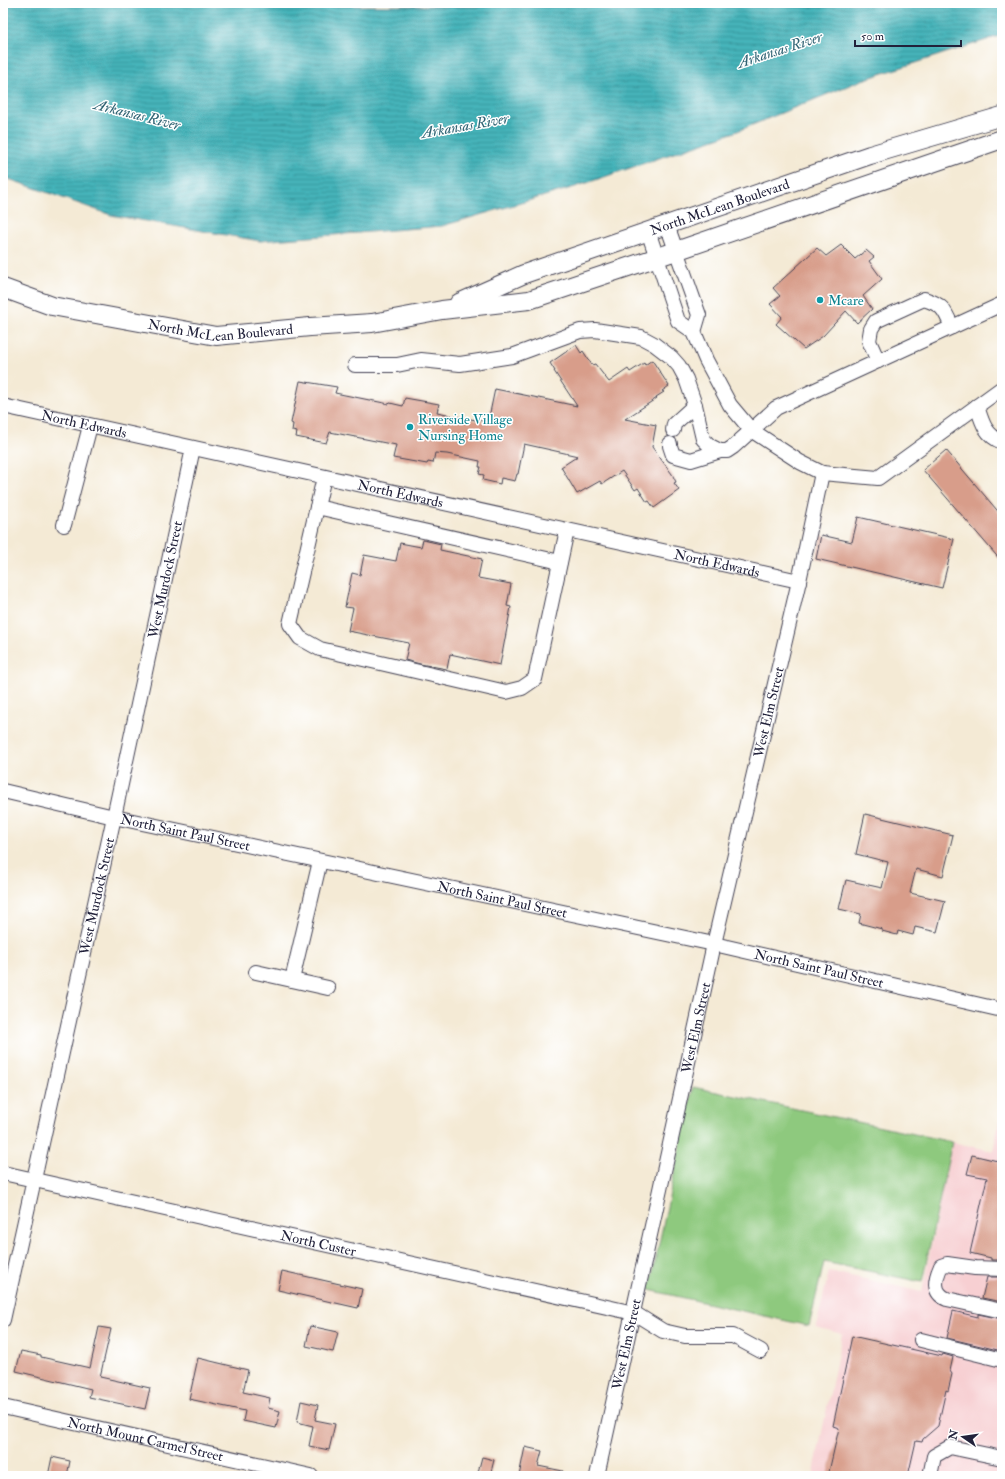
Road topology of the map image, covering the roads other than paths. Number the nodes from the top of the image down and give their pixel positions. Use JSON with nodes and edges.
{"nodes":[{"id":1,"x":1002,"y":116,"type":"edge"},
{"id":2,"x":1002,"y":139,"type":"edge"},
{"id":3,"x":667,"y":225,"type":"junction"},
{"id":4,"x":648,"y":231,"type":"junction"},
{"id":5,"x":676,"y":251,"type":"junction"},
{"id":6,"x":657,"y":258,"type":"junction"},
{"id":7,"x":3,"y":288,"type":"edge"},
{"id":8,"x":1002,"y":304,"type":"edge"},
{"id":9,"x":442,"y":310,"type":"junction"},
{"id":10,"x":952,"y":327,"type":"junction"},
{"id":11,"x":694,"y":332,"type":"junction"},
{"id":12,"x":878,"y":362,"type":"junction"},
{"id":13,"x":355,"y":365,"type":"dead end"},
{"id":14,"x":1002,"y":388,"type":"edge"},
{"id":15,"x":695,"y":405,"type":"junction"},
{"id":16,"x":3,"y":406,"type":"edge"},
{"id":17,"x":977,"y":406,"type":"junction"},
{"id":18,"x":90,"y":426,"type":"junction"},
{"id":19,"x":673,"y":430,"type":"dead end"},
{"id":20,"x":751,"y":430,"type":"junction"},
{"id":21,"x":1002,"y":442,"type":"edge"},
{"id":22,"x":670,"y":444,"type":"dead end"},
{"id":23,"x":193,"y":448,"type":"junction"},
{"id":24,"x":720,"y":451,"type":"junction"},
{"id":25,"x":822,"y":473,"type":"junction"},
{"id":26,"x":324,"y":477,"type":"junction"},
{"id":27,"x":317,"y":507,"type":"junction"},
{"id":28,"x":64,"y":525,"type":"dead end"},
{"id":29,"x":567,"y":530,"type":"junction"},
{"id":30,"x":560,"y":562,"type":"junction"},
{"id":31,"x":799,"y":581,"type":"junction"},
{"id":32,"x":3,"y":791,"type":"edge"},
{"id":33,"x":114,"y":818,"type":"junction"},
{"id":34,"x":320,"y":861,"type":"junction"},
{"id":35,"x":714,"y":944,"type":"junction"},
{"id":36,"x":256,"y":972,"type":"dead end"},
{"id":37,"x":292,"y":980,"type":"junction"},
{"id":38,"x":328,"y":988,"type":"dead end"},
{"id":39,"x":1002,"y":1010,"type":"edge"},
{"id":40,"x":3,"y":1174,"type":"edge"},
{"id":41,"x":34,"y":1180,"type":"junction"},
{"id":42,"x":1002,"y":1269,"type":"edge"},
{"id":43,"x":1002,"y":1311,"type":"edge"},
{"id":44,"x":634,"y":1313,"type":"junction"},
{"id":45,"x":3,"y":1320,"type":"edge"},
{"id":46,"x":922,"y":1340,"type":"dead end"},
{"id":47,"x":761,"y":1351,"type":"dead end"},
{"id":48,"x":1002,"y":1360,"type":"edge"},
{"id":49,"x":3,"y":1407,"type":"edge"},
{"id":50,"x":1002,"y":1458,"type":"edge"},
{"id":51,"x":311,"y":1476,"type":"edge"},
{"id":52,"x":597,"y":1476,"type":"edge"},
{"id":53,"x":930,"y":1476,"type":"edge"}],
"edges":[{"from":1,"to":3,"type":"main road","name":"North McLean Boulevard"},
{"from":2,"to":5,"type":"main road","name":"North McLean Boulevard"},
{"from":3,"to":4,"type":"main road","name":"North McLean Boulevard"},
{"from":3,"to":5,"type":"street"},
{"from":4,"to":6,"type":"street"},
{"from":4,"to":9,"type":"main road","name":"North McLean Boulevard"},
{"from":5,"to":6,"type":"main road","name":"North McLean Boulevard"},
{"from":5,"to":11,"type":"street"},
{"from":6,"to":9,"type":"main road","name":"North McLean Boulevard"},
{"from":6,"to":11,"type":"street"},
{"from":7,"to":9,"type":"main road","name":"North McLean Boulevard"},
{"from":8,"to":10,"type":"street"},
{"from":10,"to":12,"type":"street"},
{"from":10,"to":12,"type":"street"},
{"from":11,"to":20,"type":"street"},
{"from":12,"to":20,"type":"street"},
{"from":13,"to":15,"type":"street"},
{"from":14,"to":17,"type":"street"},
{"from":15,"to":19,"type":"street"},
{"from":15,"to":24,"type":"street"},
{"from":16,"to":18,"type":"street","name":"North Edwards"},
{"from":17,"to":21,"type":"street"},
{"from":17,"to":25,"type":"street"},
{"from":18,"to":23,"type":"street","name":"North Edwards"},
{"from":18,"to":28,"type":"street"},
{"from":20,"to":24,"type":"street"},
{"from":20,"to":25,"type":"street"},
{"from":22,"to":24,"type":"street"},
{"from":23,"to":26,"type":"street","name":"North Edwards"},
{"from":23,"to":33,"type":"street","name":"West Murdock Street"},
{"from":25,"to":31,"type":"street","name":"West Elm Street"},
{"from":26,"to":27,"type":"street"},
{"from":26,"to":29,"type":"street","name":"North Edwards"},
{"from":27,"to":30,"type":"street"},
{"from":27,"to":30,"type":"street"},
{"from":29,"to":30,"type":"street"},
{"from":29,"to":31,"type":"street","name":"North Edwards"},
{"from":31,"to":35,"type":"street","name":"West Elm Street"},
{"from":32,"to":33,"type":"street","name":"North Saint Paul Street"},
{"from":33,"to":34,"type":"street","name":"North Saint Paul Street"},
{"from":33,"to":41,"type":"street","name":"West Murdock Street"},
{"from":34,"to":35,"type":"street","name":"North Saint Paul Street"},
{"from":34,"to":37,"type":"street"},
{"from":35,"to":39,"type":"street","name":"North Saint Paul Street"},
{"from":35,"to":44,"type":"street","name":"West Elm Street"},
{"from":36,"to":37,"type":"street"},
{"from":37,"to":38,"type":"street"},
{"from":40,"to":41,"type":"street","name":"North Custer"},
{"from":41,"to":44,"type":"street","name":"North Custer"},
{"from":41,"to":45,"type":"street","name":"West Murdock Street"},
{"from":42,"to":43,"type":"street"},
{"from":44,"to":47,"type":"street","name":"North Custer"},
{"from":44,"to":52,"type":"street","name":"West Elm Street"},
{"from":46,"to":48,"type":"street"},
{"from":49,"to":51,"type":"street","name":"North Mount Carmel Street"},
{"from":50,"to":53,"type":"street"}]}
